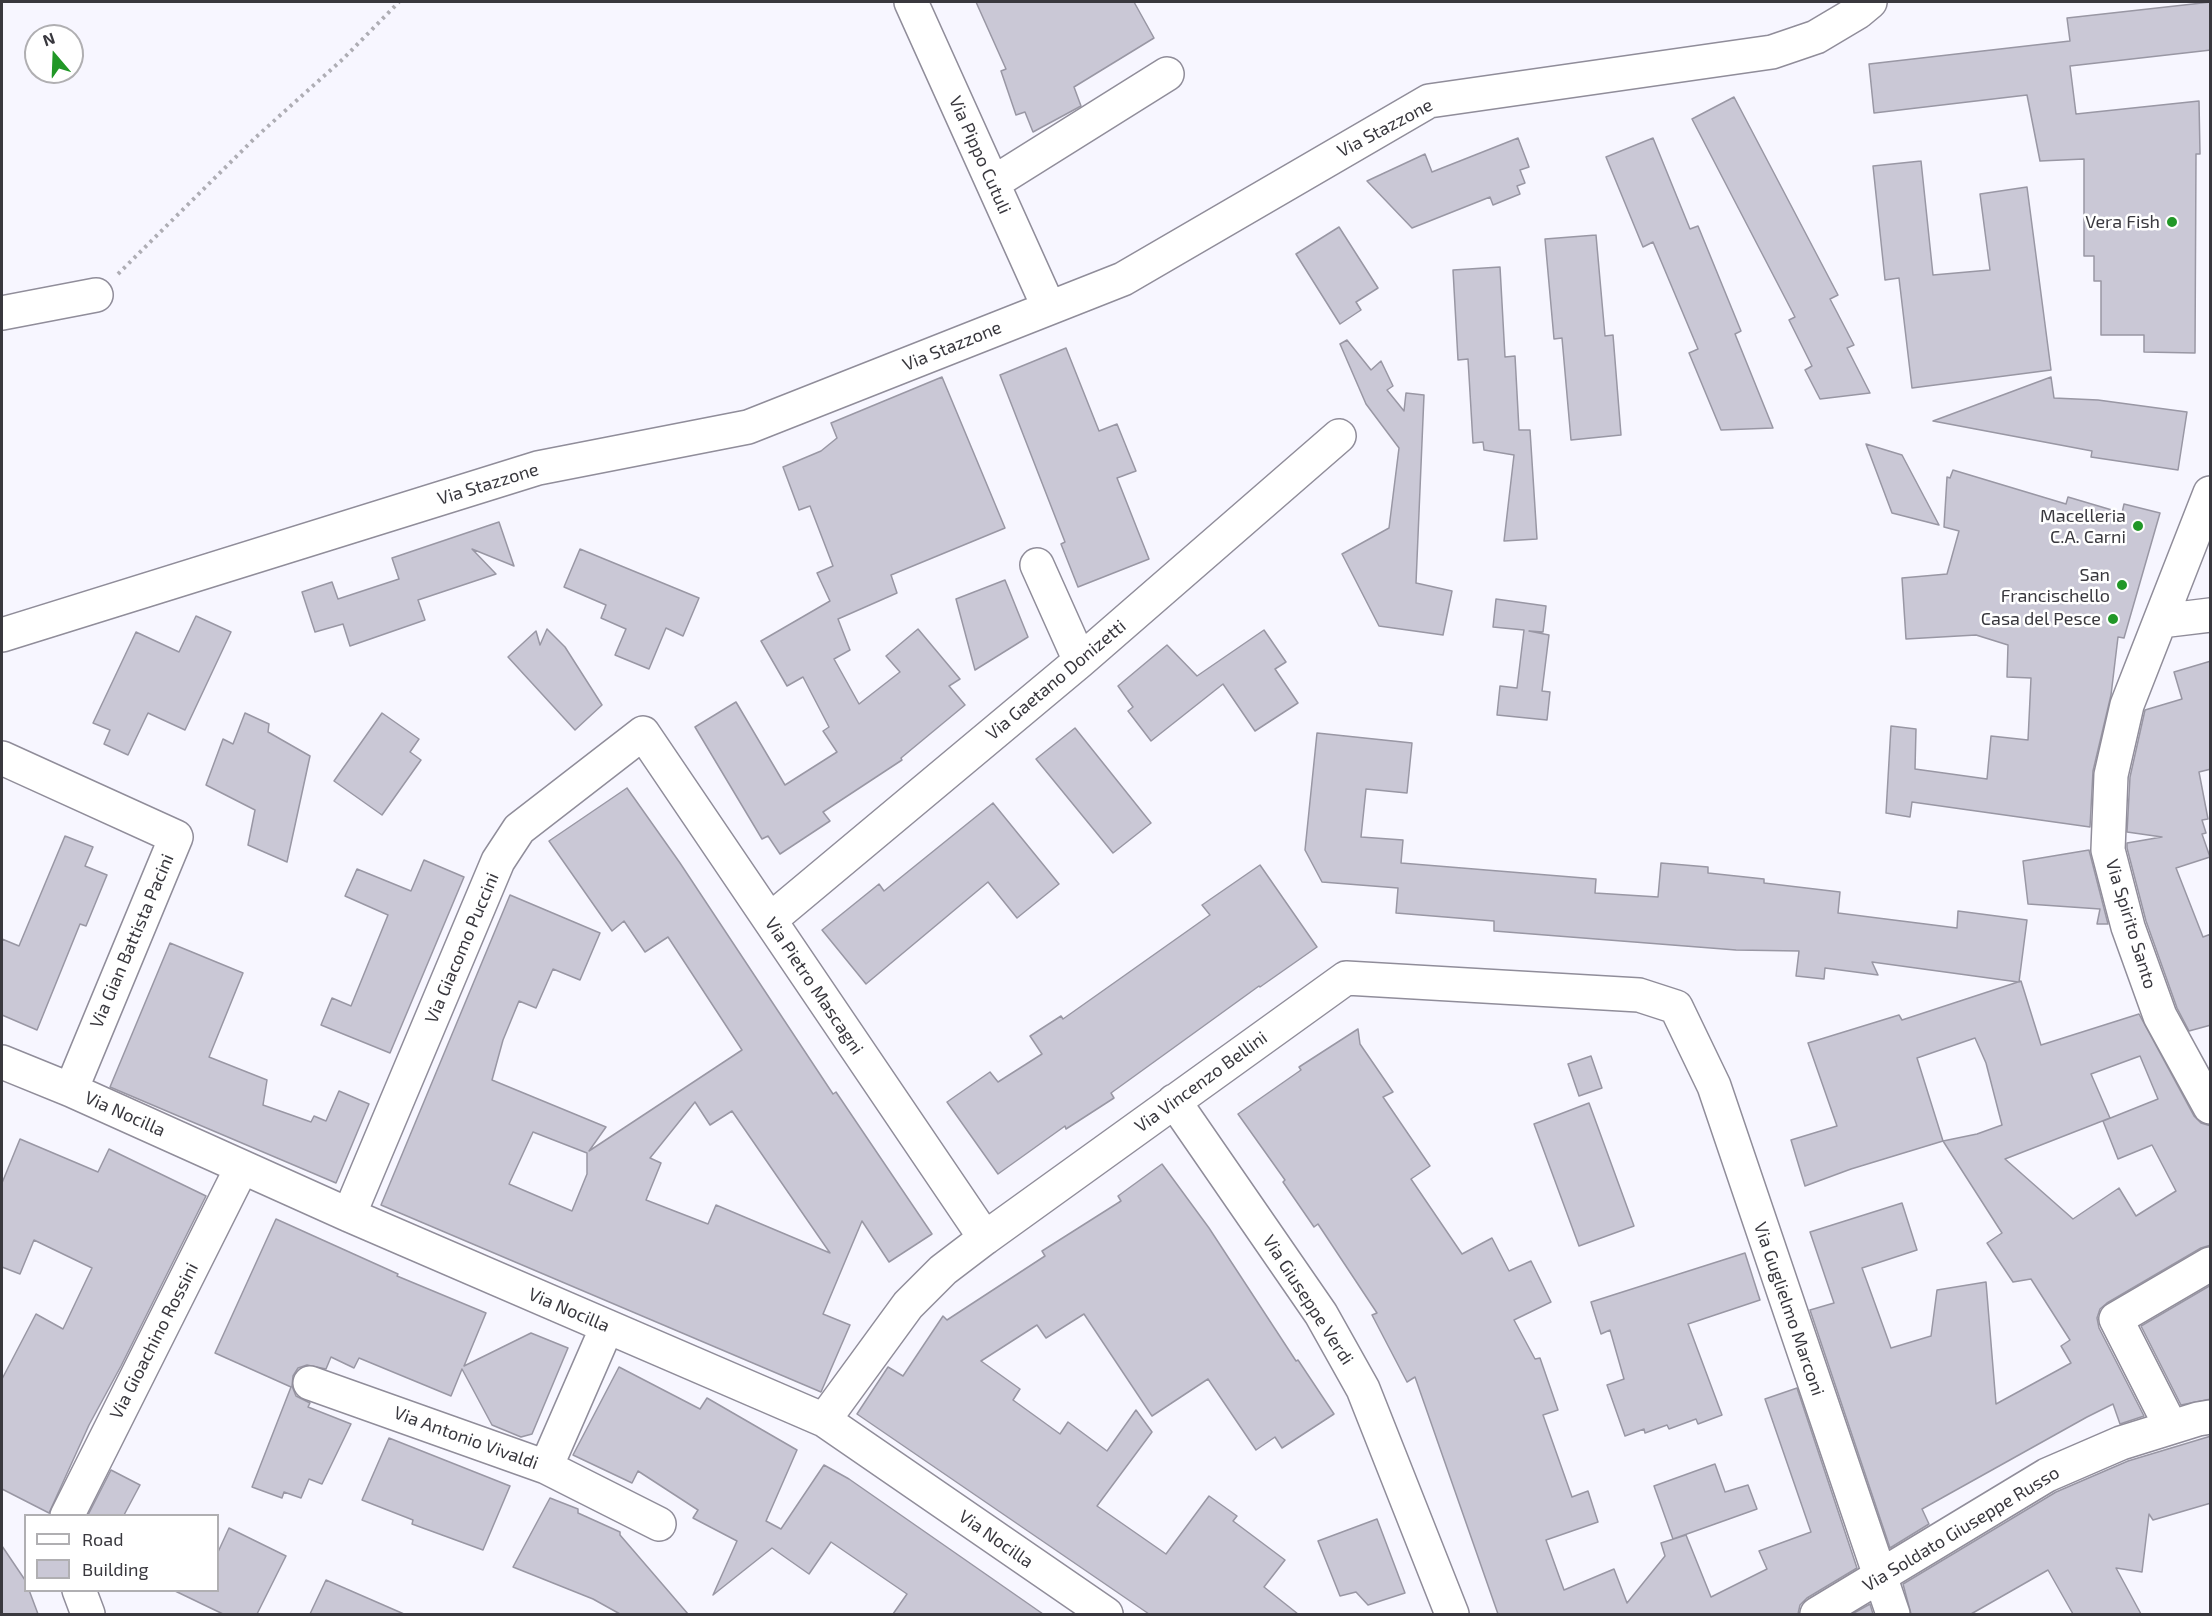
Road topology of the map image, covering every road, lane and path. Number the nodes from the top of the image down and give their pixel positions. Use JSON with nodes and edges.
{"nodes":[{"id":1,"x":399,"y":2,"type":"edge"},
{"id":2,"x":911,"y":2,"type":"edge"},
{"id":3,"x":1870,"y":2,"type":"edge"},
{"id":4,"x":1167,"y":74,"type":"dead end"},
{"id":5,"x":993,"y":183,"type":"junction"},
{"id":6,"x":96,"y":295,"type":"joint"},
{"id":7,"x":1049,"y":308,"type":"junction"},
{"id":8,"x":2,"y":313,"type":"edge"},
{"id":9,"x":1339,"y":436,"type":"dead end"},
{"id":10,"x":2211,"y":493,"type":"edge"},
{"id":11,"x":1036,"y":565,"type":"dead end"},
{"id":12,"x":2211,"y":615,"type":"edge"},
{"id":13,"x":2161,"y":621,"type":"junction"},
{"id":14,"x":2,"y":635,"type":"edge"},
{"id":15,"x":1080,"y":661,"type":"junction"},
{"id":16,"x":643,"y":733,"type":"joint"},
{"id":17,"x":2,"y":758,"type":"edge"},
{"id":18,"x":770,"y":920,"type":"junction"},
{"id":19,"x":1676,"y":1007,"type":"joint"},
{"id":20,"x":2,"y":1062,"type":"edge"},
{"id":21,"x":71,"y":1090,"type":"junction"},
{"id":22,"x":1174,"y":1101,"type":"junction"},
{"id":23,"x":2211,"y":1107,"type":"edge"},
{"id":24,"x":242,"y":1167,"type":"junction"},
{"id":25,"x":350,"y":1215,"type":"junction"},
{"id":26,"x":985,"y":1238,"type":"junction"},
{"id":27,"x":2211,"y":1264,"type":"edge"},
{"id":28,"x":607,"y":1327,"type":"junction"},
{"id":29,"x":310,"y":1383,"type":"dead end"},
{"id":30,"x":2211,"y":1417,"type":"edge"},
{"id":31,"x":824,"y":1420,"type":"junction"},
{"id":32,"x":2170,"y":1427,"type":"junction"},
{"id":33,"x":546,"y":1467,"type":"junction"},
{"id":34,"x":68,"y":1514,"type":"edge"},
{"id":35,"x":659,"y":1524,"type":"dead end"},
{"id":36,"x":1880,"y":1576,"type":"junction"},
{"id":37,"x":80,"y":1592,"type":"edge"},
{"id":38,"x":88,"y":1614,"type":"edge"},
{"id":39,"x":1106,"y":1614,"type":"edge"},
{"id":40,"x":1452,"y":1614,"type":"edge"},
{"id":41,"x":1817,"y":1614,"type":"edge"},
{"id":42,"x":1893,"y":1614,"type":"edge"}],
"edges":[{"from":1,"to":6,"type":"path"},
{"from":2,"to":5,"type":"street","name":"Via Pippo Cutuli"},
{"from":3,"to":7,"type":"street","name":"Via Stazzone"},
{"from":4,"to":5,"type":"street"},
{"from":5,"to":7,"type":"street","name":"Via Pippo Cutuli"},
{"from":6,"to":8,"type":"street"},
{"from":7,"to":14,"type":"street","name":"Via Stazzone"},
{"from":9,"to":15,"type":"street","name":"Via Gaetano Donizetti"},
{"from":10,"to":13,"type":"street","name":"Via Spirito Santo"},
{"from":11,"to":15,"type":"street"},
{"from":12,"to":13,"type":"street"},
{"from":13,"to":23,"type":"street","name":"Via Spirito Santo"},
{"from":15,"to":18,"type":"street","name":"Via Gaetano Donizetti"},
{"from":16,"to":18,"type":"street","name":"Via Pietro Mascagni"},
{"from":16,"to":25,"type":"street","name":"Via Giacomo Puccini"},
{"from":17,"to":21,"type":"street","name":"Via Gian Battista Pacini"},
{"from":18,"to":26,"type":"street","name":"Via Pietro Mascagni"},
{"from":19,"to":22,"type":"street","name":"Via Vincenzo Bellini"},
{"from":19,"to":36,"type":"street","name":"Via Guglielmo Marconi"},
{"from":20,"to":21,"type":"street","name":"Via Nocilla"},
{"from":21,"to":24,"type":"street","name":"Via Nocilla"},
{"from":22,"to":26,"type":"street","name":"Via Vincenzo Bellini"},
{"from":22,"to":40,"type":"street","name":"Via Giuseppe Verdi"},
{"from":24,"to":25,"type":"street","name":"Via Nocilla"},
{"from":24,"to":34,"type":"street","name":"Via Gioachino Rossini"},
{"from":25,"to":28,"type":"street","name":"Via Nocilla"},
{"from":26,"to":31,"type":"street","name":"Via Vincenzo Bellini"},
{"from":27,"to":32,"type":"street"},
{"from":28,"to":31,"type":"street","name":"Via Nocilla"},
{"from":28,"to":33,"type":"street","name":"Via Antonio Vivaldi"},
{"from":29,"to":33,"type":"street","name":"Via Antonio Vivaldi"},
{"from":30,"to":32,"type":"street","name":"Via Soldato Giuseppe Russo"},
{"from":31,"to":39,"type":"street","name":"Via Nocilla"},
{"from":32,"to":36,"type":"street","name":"Via Soldato Giuseppe Russo"},
{"from":33,"to":35,"type":"street"},
{"from":36,"to":41,"type":"street","name":"Via Soldato Giuseppe Russo"},
{"from":36,"to":42,"type":"street","name":"Via Guglielmo Marconi"},
{"from":37,"to":38,"type":"street"}]}
